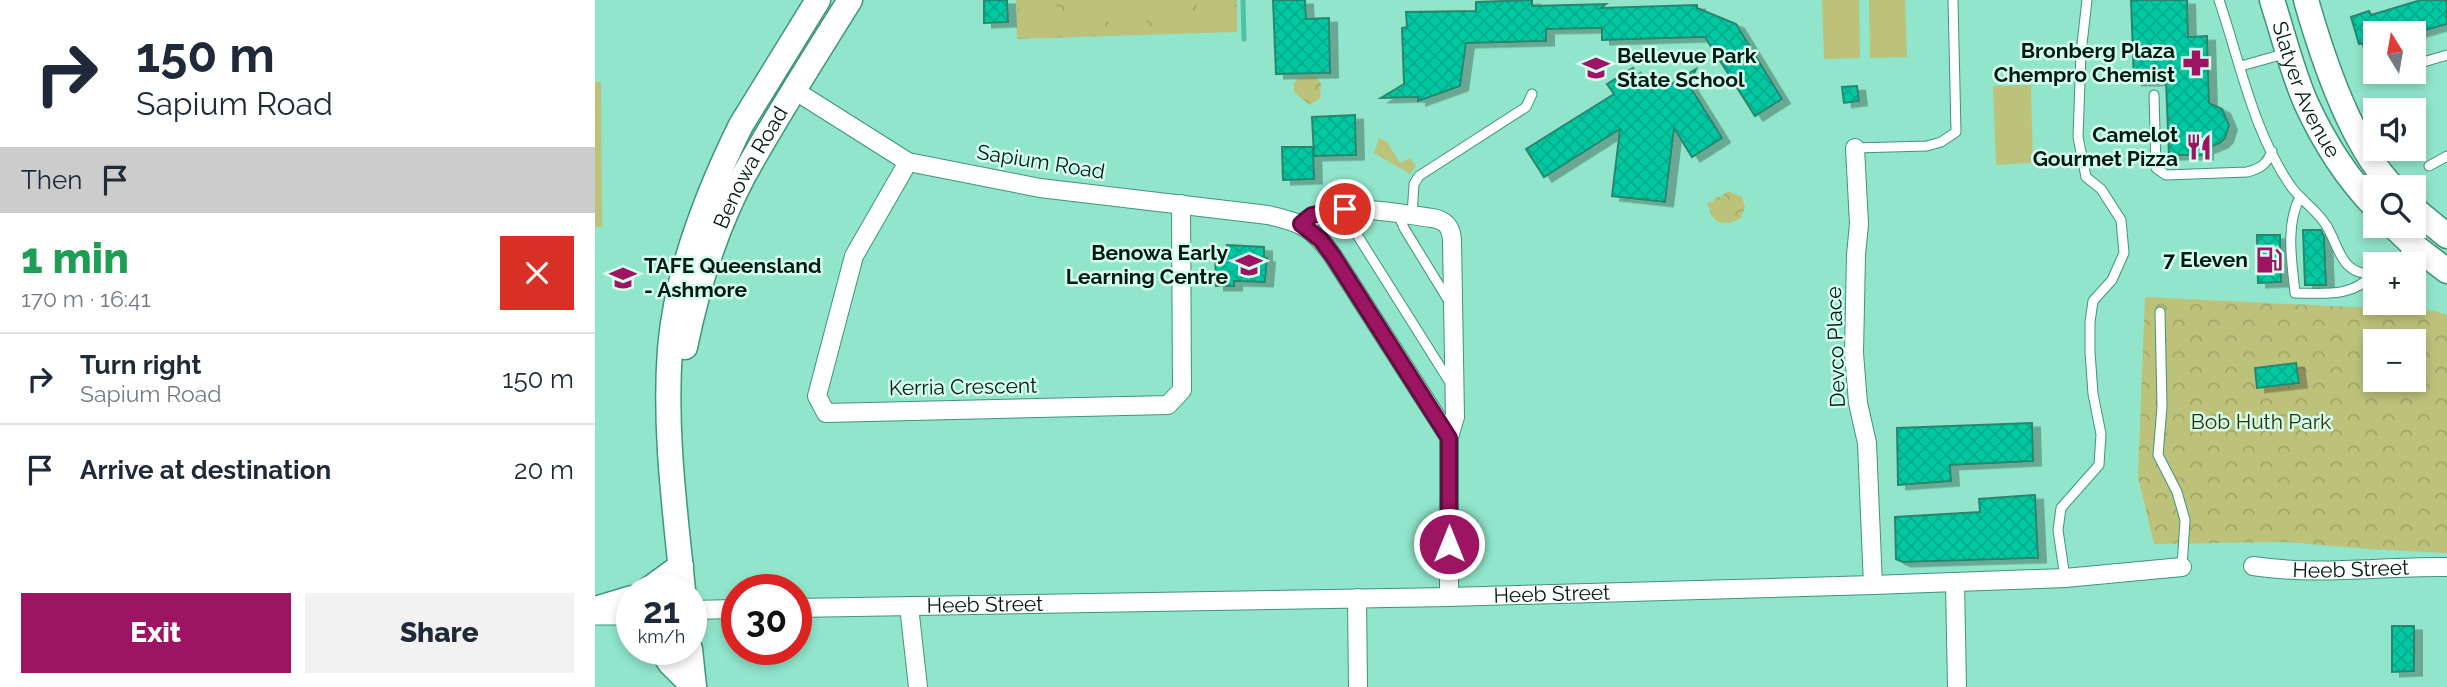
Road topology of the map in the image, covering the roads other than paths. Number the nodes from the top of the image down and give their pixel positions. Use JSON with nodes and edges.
{"nodes":[{"id":1,"x":818,"y":0,"type":"edge"},
{"id":2,"x":850,"y":0,"type":"edge"},
{"id":3,"x":1953,"y":0,"type":"edge"},
{"id":4,"x":2087,"y":0,"type":"edge"},
{"id":5,"x":2220,"y":0,"type":"edge"},
{"id":6,"x":2272,"y":0,"type":"edge"},
{"id":7,"x":2306,"y":0,"type":"edge"},
{"id":8,"x":2289,"y":53,"type":"junction"},
{"id":9,"x":2447,"y":55,"type":"edge"},
{"id":10,"x":2426,"y":61,"type":"edge"},
{"id":11,"x":2241,"y":66,"type":"junction"},
{"id":12,"x":794,"y":90,"type":"junction"},
{"id":13,"x":1532,"y":94,"type":"dead end"},
{"id":14,"x":2154,"y":95,"type":"dead end"},
{"id":15,"x":1856,"y":148,"type":"joint"},
{"id":16,"x":2272,"y":152,"type":"junction"},
{"id":17,"x":2447,"y":156,"type":"edge"},
{"id":18,"x":908,"y":162,"type":"junction"},
{"id":19,"x":2429,"y":166,"type":"dead end"},
{"id":20,"x":2381,"y":175,"type":"edge"},
{"id":21,"x":2363,"y":195,"type":"edge"},
{"id":22,"x":2300,"y":197,"type":"junction"},
{"id":23,"x":1181,"y":204,"type":"junction"},
{"id":24,"x":1345,"y":209,"type":"junction"},
{"id":25,"x":1405,"y":215,"type":"junction"},
{"id":26,"x":2430,"y":222,"type":"edge"},
{"id":27,"x":1301,"y":224,"type":"junction"},
{"id":28,"x":2408,"y":252,"type":"edge"},
{"id":29,"x":2426,"y":263,"type":"edge"},
{"id":30,"x":2447,"y":271,"type":"edge"},
{"id":31,"x":2363,"y":273,"type":"edge"},
{"id":32,"x":2363,"y":286,"type":"edge"},
{"id":33,"x":1451,"y":306,"type":"junction"},
{"id":34,"x":2160,"y":312,"type":"dead end"},
{"id":35,"x":1454,"y":388,"type":"junction"},
{"id":36,"x":668,"y":430,"type":"junction"},
{"id":37,"x":1449,"y":438,"type":"junction"},
{"id":38,"x":2253,"y":566,"type":"dead end"},
{"id":39,"x":2447,"y":566,"type":"edge"},
{"id":40,"x":2182,"y":567,"type":"joint"},
{"id":41,"x":682,"y":574,"type":"edge"},
{"id":42,"x":2065,"y":578,"type":"junction"},
{"id":43,"x":1955,"y":582,"type":"junction"},
{"id":44,"x":1873,"y":585,"type":"junction"},
{"id":45,"x":1449,"y":597,"type":"junction"},
{"id":46,"x":1357,"y":598,"type":"junction"},
{"id":47,"x":909,"y":606,"type":"junction"},
{"id":48,"x":812,"y":608,"type":"edge"},
{"id":49,"x":595,"y":611,"type":"edge"},
{"id":50,"x":616,"y":611,"type":"edge"},
{"id":51,"x":672,"y":665,"type":"edge"},
{"id":52,"x":692,"y":665,"type":"edge"},
{"id":53,"x":694,"y":687,"type":"edge"},
{"id":54,"x":918,"y":687,"type":"edge"},
{"id":55,"x":1358,"y":687,"type":"edge"},
{"id":56,"x":1957,"y":687,"type":"edge"}],
"edges":[{"from":1,"to":36,"type":"main road","name":"Benowa Road"},
{"from":2,"to":12,"type":"main road","name":"Benowa Road"},
{"from":3,"to":15,"type":"lane"},
{"from":4,"to":42,"type":"lane"},
{"from":5,"to":11,"type":"lane"},
{"from":6,"to":8,"type":"main road","name":"Slatyer Avenue"},
{"from":7,"to":20,"type":"main road","name":"Slatyer Avenue"},
{"from":8,"to":11,"type":"lane"},
{"from":8,"to":21,"type":"main road","name":"Slatyer Avenue"},
{"from":9,"to":10,"type":"lane"},
{"from":11,"to":16,"type":"lane"},
{"from":12,"to":18,"type":"street","name":"Sapium Road"},
{"from":12,"to":36,"type":"main road","name":"Benowa Road"},
{"from":13,"to":25,"type":"lane"},
{"from":14,"to":16,"type":"lane"},
{"from":15,"to":44,"type":"street","name":"Devco Place"},
{"from":16,"to":22,"type":"lane"},
{"from":17,"to":19,"type":"lane"},
{"from":18,"to":23,"type":"street","name":"Sapium Road"},
{"from":18,"to":23,"type":"street","name":"Kerria Crescent"},
{"from":22,"to":31,"type":"lane"},
{"from":22,"to":32,"type":"lane"},
{"from":23,"to":27,"type":"street","name":"Sapium Road"},
{"from":24,"to":25,"type":"street"},
{"from":24,"to":27,"type":"street"},
{"from":24,"to":35,"type":"lane"},
{"from":25,"to":33,"type":"lane"},
{"from":25,"to":33,"type":"street"},
{"from":26,"to":28,"type":"lane"},
{"from":27,"to":37,"type":"street","name":"Sapium Road"},
{"from":29,"to":30,"type":"main road"},
{"from":33,"to":35,"type":"street"},
{"from":34,"to":40,"type":"lane"},
{"from":35,"to":37,"type":"street"},
{"from":36,"to":41,"type":"main road","name":"Benowa Road"},
{"from":37,"to":45,"type":"street"},
{"from":38,"to":39,"type":"street","name":"Heeb Street"},
{"from":40,"to":42,"type":"street","name":"Heeb Street"},
{"from":42,"to":43,"type":"street","name":"Heeb Street"},
{"from":43,"to":44,"type":"street","name":"Heeb Street"},
{"from":43,"to":56,"type":"street"},
{"from":44,"to":45,"type":"street","name":"Heeb Street"},
{"from":45,"to":46,"type":"street","name":"Heeb Street"},
{"from":46,"to":47,"type":"street","name":"Heeb Street"},
{"from":46,"to":55,"type":"street"},
{"from":47,"to":48,"type":"street","name":"Heeb Street"},
{"from":47,"to":54,"type":"street"},
{"from":49,"to":50,"type":"main road"},
{"from":51,"to":53,"type":"main road"},
{"from":52,"to":53,"type":"main road"}]}
